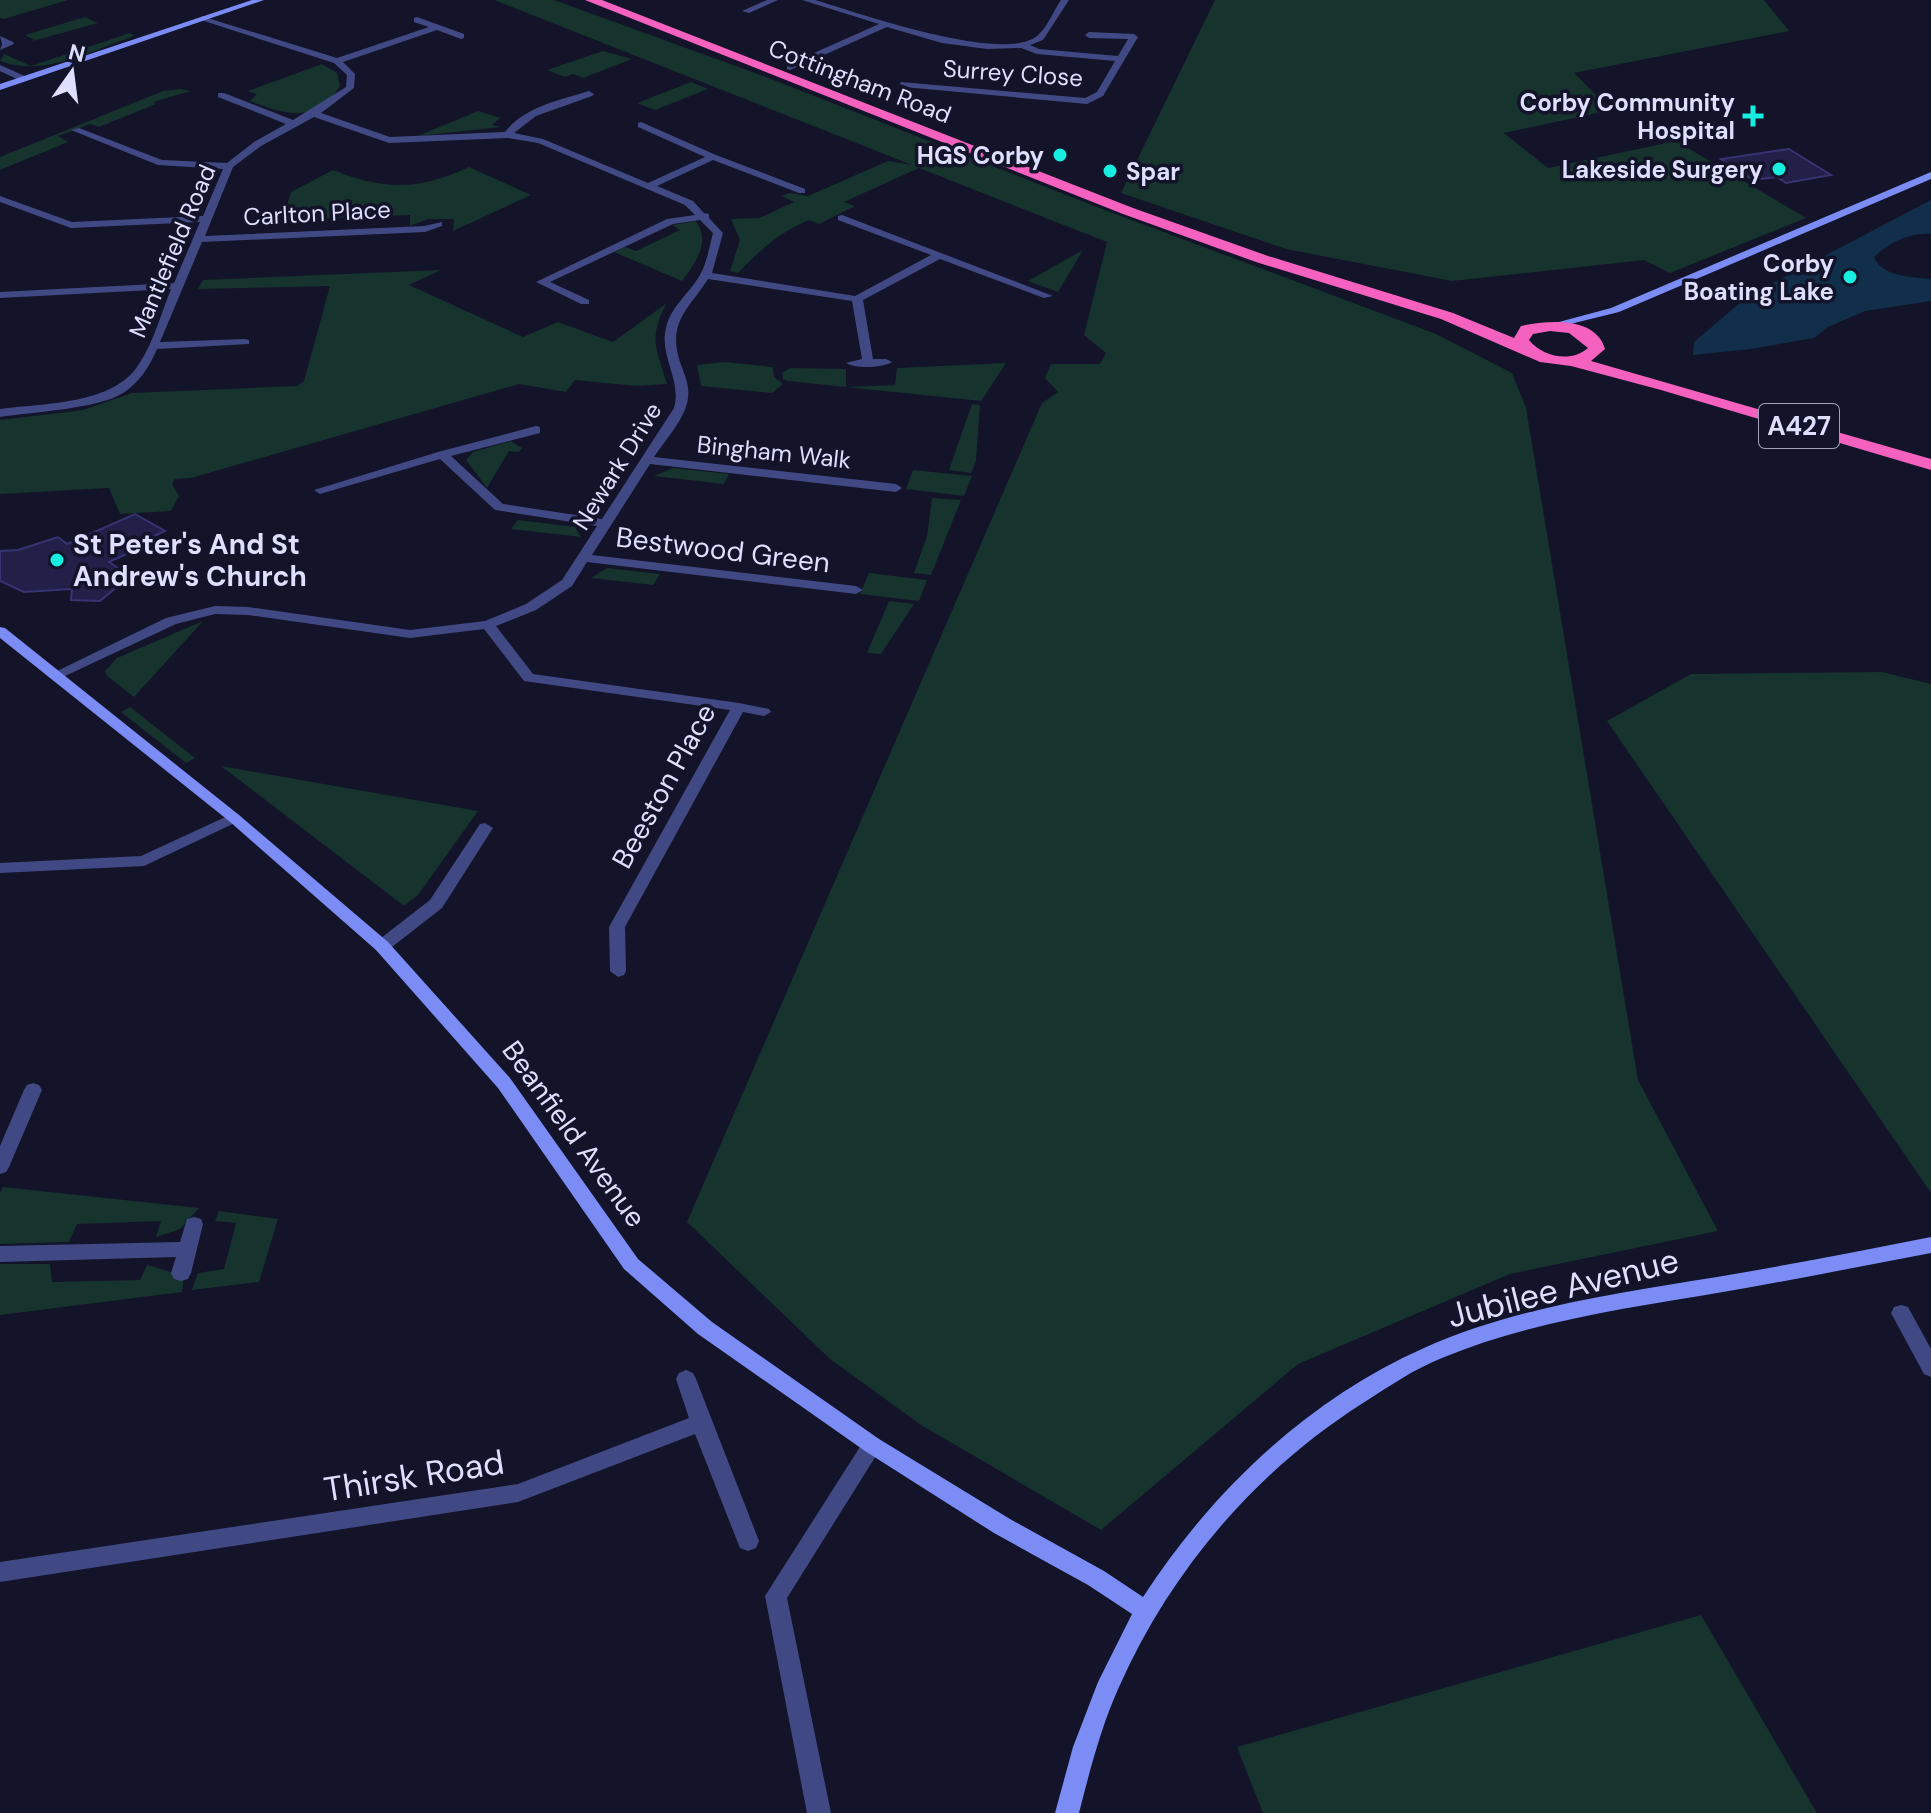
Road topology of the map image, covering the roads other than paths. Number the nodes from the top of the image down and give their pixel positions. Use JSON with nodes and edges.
{"nodes":[{"id":1,"x":260,"y":0,"type":"edge"},
{"id":2,"x":572,"y":0,"type":"edge"},
{"id":3,"x":591,"y":0,"type":"edge"},
{"id":4,"x":774,"y":0,"type":"edge"},
{"id":5,"x":806,"y":0,"type":"edge"},
{"id":6,"x":1065,"y":0,"type":"edge"},
{"id":7,"x":746,"y":11,"type":"dead end"},
{"id":8,"x":204,"y":18,"type":"junction"},
{"id":9,"x":417,"y":20,"type":"dead end"},
{"id":10,"x":886,"y":24,"type":"junction"},
{"id":11,"x":437,"y":27,"type":"junction"},
{"id":12,"x":664,"y":31,"type":"junction"},
{"id":13,"x":1089,"y":35,"type":"dead end"},
{"id":14,"x":461,"y":36,"type":"dead end"},
{"id":15,"x":0,"y":39,"type":"edge"},
{"id":16,"x":1022,"y":45,"type":"junction"},
{"id":17,"x":0,"y":47,"type":"edge"},
{"id":18,"x":1121,"y":59,"type":"junction"},
{"id":19,"x":337,"y":61,"type":"junction"},
{"id":20,"x":790,"y":67,"type":"dead end"},
{"id":21,"x":0,"y":68,"type":"edge"},
{"id":22,"x":923,"y":76,"type":"dead end"},
{"id":23,"x":24,"y":79,"type":"junction"},
{"id":24,"x":904,"y":84,"type":"junction"},
{"id":25,"x":0,"y":87,"type":"edge"},
{"id":26,"x":893,"y":89,"type":"dead end"},
{"id":27,"x":247,"y":94,"type":"dead end"},
{"id":28,"x":589,"y":94,"type":"dead end"},
{"id":29,"x":315,"y":114,"type":"junction"},
{"id":30,"x":294,"y":124,"type":"junction"},
{"id":31,"x":641,"y":125,"type":"dead end"},
{"id":32,"x":76,"y":130,"type":"dead end"},
{"id":33,"x":508,"y":135,"type":"junction"},
{"id":34,"x":713,"y":157,"type":"junction"},
{"id":35,"x":229,"y":166,"type":"junction"},
{"id":36,"x":1931,"y":175,"type":"edge"},
{"id":37,"x":649,"y":186,"type":"junction"},
{"id":38,"x":802,"y":191,"type":"dead end"},
{"id":39,"x":0,"y":199,"type":"edge"},
{"id":40,"x":705,"y":216,"type":"junction"},
{"id":41,"x":842,"y":218,"type":"dead end"},
{"id":42,"x":207,"y":219,"type":"junction"},
{"id":43,"x":438,"y":224,"type":"dead end"},
{"id":44,"x":197,"y":239,"type":"junction"},
{"id":45,"x":939,"y":255,"type":"junction"},
{"id":46,"x":705,"y":275,"type":"junction"},
{"id":47,"x":176,"y":286,"type":"junction"},
{"id":48,"x":1030,"y":289,"type":"junction"},
{"id":49,"x":0,"y":295,"type":"edge"},
{"id":50,"x":1048,"y":296,"type":"dead end"},
{"id":51,"x":857,"y":299,"type":"junction"},
{"id":52,"x":1016,"y":299,"type":"dead end"},
{"id":53,"x":585,"y":302,"type":"dead end"},
{"id":54,"x":1615,"y":310,"type":"junction"},
{"id":55,"x":1447,"y":316,"type":"junction"},
{"id":56,"x":1548,"y":326,"type":"junction"},
{"id":57,"x":245,"y":342,"type":"dead end"},
{"id":58,"x":1596,"y":343,"type":"junction"},
{"id":59,"x":152,"y":346,"type":"junction"},
{"id":60,"x":1529,"y":351,"type":"junction"},
{"id":61,"x":1571,"y":361,"type":"junction"},
{"id":62,"x":886,"y":362,"type":"dead end"},
{"id":63,"x":852,"y":363,"type":"dead end"},
{"id":64,"x":868,"y":363,"type":"junction"},
{"id":65,"x":1667,"y":386,"type":"junction"},
{"id":66,"x":0,"y":413,"type":"edge"},
{"id":67,"x":536,"y":430,"type":"dead end"},
{"id":68,"x":442,"y":455,"type":"junction"},
{"id":69,"x":647,"y":460,"type":"junction"},
{"id":70,"x":1931,"y":465,"type":"edge"},
{"id":71,"x":340,"y":484,"type":"junction"},
{"id":72,"x":896,"y":488,"type":"dead end"},
{"id":73,"x":320,"y":490,"type":"dead end"},
{"id":74,"x":348,"y":496,"type":"dead end"},
{"id":75,"x":607,"y":524,"type":"junction"},
{"id":76,"x":585,"y":558,"type":"junction"},
{"id":77,"x":779,"y":564,"type":"dead end"},
{"id":78,"x":770,"y":580,"type":"junction"},
{"id":79,"x":856,"y":590,"type":"dead end"},
{"id":80,"x":488,"y":625,"type":"junction"},
{"id":81,"x":0,"y":631,"type":"edge"},
{"id":82,"x":58,"y":674,"type":"junction"},
{"id":83,"x":739,"y":707,"type":"junction"},
{"id":84,"x":764,"y":712,"type":"dead end"},
{"id":85,"x":234,"y":818,"type":"junction"},
{"id":86,"x":485,"y":828,"type":"dead end"},
{"id":87,"x":0,"y":868,"type":"edge"},
{"id":88,"x":382,"y":946,"type":"junction"},
{"id":89,"x":618,"y":971,"type":"dead end"},
{"id":90,"x":33,"y":1090,"type":"dead end"},
{"id":91,"x":0,"y":1167,"type":"edge"},
{"id":92,"x":194,"y":1224,"type":"dead end"},
{"id":93,"x":1931,"y":1245,"type":"edge"},
{"id":94,"x":188,"y":1249,"type":"junction"},
{"id":95,"x":0,"y":1254,"type":"edge"},
{"id":96,"x":181,"y":1273,"type":"dead end"},
{"id":97,"x":1901,"y":1313,"type":"dead end"},
{"id":98,"x":1931,"y":1368,"type":"edge"},
{"id":99,"x":686,"y":1379,"type":"dead end"},
{"id":100,"x":701,"y":1423,"type":"junction"},
{"id":101,"x":872,"y":1445,"type":"junction"},
{"id":102,"x":748,"y":1541,"type":"dead end"},
{"id":103,"x":0,"y":1572,"type":"edge"},
{"id":104,"x":1146,"y":1611,"type":"junction"},
{"id":105,"x":819,"y":1813,"type":"edge"},
{"id":106,"x":1067,"y":1813,"type":"edge"}],
"edges":[{"from":1,"to":8,"type":"street"},
{"from":2,"to":12,"type":"highway","name":"Cottingham Road","number":"A427"},
{"from":3,"to":12,"type":"highway","name":"Cottingham Road","number":"A427"},
{"from":4,"to":7,"type":"street"},
{"from":5,"to":10,"type":"street"},
{"from":6,"to":16,"type":"street"},
{"from":8,"to":19,"type":"street"},
{"from":8,"to":23,"type":"street"},
{"from":9,"to":11,"type":"street"},
{"from":10,"to":16,"type":"street"},
{"from":10,"to":20,"type":"street"},
{"from":11,"to":14,"type":"street"},
{"from":11,"to":19,"type":"street"},
{"from":12,"to":55,"type":"highway","name":"Cottingham Road","number":"A427"},
{"from":13,"to":18,"type":"street","name":"Surrey Close"},
{"from":15,"to":17,"type":"street"},
{"from":16,"to":18,"type":"street"},
{"from":18,"to":24,"type":"street","name":"Surrey Close"},
{"from":19,"to":29,"type":"street","name":"Mantlefield Road"},
{"from":21,"to":23,"type":"street"},
{"from":22,"to":24,"type":"street"},
{"from":23,"to":25,"type":"street"},
{"from":24,"to":26,"type":"street"},
{"from":27,"to":30,"type":"street"},
{"from":28,"to":33,"type":"street"},
{"from":29,"to":30,"type":"street","name":"Mantlefield Road"},
{"from":29,"to":33,"type":"street"},
{"from":30,"to":35,"type":"street","name":"Mantlefield Road"},
{"from":31,"to":34,"type":"street"},
{"from":32,"to":35,"type":"street"},
{"from":33,"to":37,"type":"street"},
{"from":34,"to":37,"type":"street"},
{"from":34,"to":38,"type":"street"},
{"from":35,"to":42,"type":"street","name":"Mantlefield Road"},
{"from":36,"to":54,"type":"street","name":"Cottingham Road"},
{"from":37,"to":40,"type":"street"},
{"from":39,"to":42,"type":"street"},
{"from":40,"to":46,"type":"street","name":"Newark Drive"},
{"from":40,"to":53,"type":"street"},
{"from":41,"to":45,"type":"street"},
{"from":42,"to":44,"type":"street","name":"Mantlefield Road"},
{"from":43,"to":44,"type":"street","name":"Carlton Place"},
{"from":44,"to":47,"type":"street","name":"Mantlefield Road"},
{"from":45,"to":48,"type":"street"},
{"from":45,"to":51,"type":"street"},
{"from":46,"to":51,"type":"street"},
{"from":46,"to":69,"type":"street","name":"Newark Drive"},
{"from":47,"to":49,"type":"street"},
{"from":47,"to":59,"type":"street","name":"Mantlefield Road"},
{"from":48,"to":50,"type":"street"},
{"from":48,"to":52,"type":"street"},
{"from":51,"to":64,"type":"street"},
{"from":54,"to":56,"type":"street","name":"Cottingham Road"},
{"from":54,"to":58,"type":"street"},
{"from":55,"to":56,"type":"highway","name":"Cottingham Road","number":"A427"},
{"from":55,"to":60,"type":"highway","name":"Cottingham Road","number":"A427"},
{"from":56,"to":58,"type":"highway","number":"A427"},
{"from":56,"to":60,"type":"highway"},
{"from":57,"to":59,"type":"street"},
{"from":58,"to":61,"type":"highway"},
{"from":58,"to":65,"type":"highway","number":"A427"},
{"from":59,"to":66,"type":"street","name":"Mantlefield Road"},
{"from":60,"to":61,"type":"highway","number":"A427"},
{"from":61,"to":65,"type":"highway","number":"A427"},
{"from":62,"to":64,"type":"street"},
{"from":63,"to":64,"type":"street"},
{"from":65,"to":70,"type":"highway","number":"A427"},
{"from":67,"to":68,"type":"street"},
{"from":68,"to":71,"type":"street"},
{"from":68,"to":75,"type":"street"},
{"from":69,"to":72,"type":"street","name":"Bingham Walk"},
{"from":69,"to":75,"type":"street","name":"Newark Drive"},
{"from":71,"to":73,"type":"street"},
{"from":71,"to":74,"type":"street"},
{"from":75,"to":76,"type":"street","name":"Newark Drive"},
{"from":76,"to":78,"type":"street","name":"Bestwood Green"},
{"from":76,"to":80,"type":"street","name":"Newark Drive"},
{"from":77,"to":78,"type":"street"},
{"from":78,"to":79,"type":"street","name":"Bestwood Green"},
{"from":80,"to":82,"type":"street","name":"Newark Drive"},
{"from":80,"to":83,"type":"street","name":"Beeston Place"},
{"from":81,"to":82,"type":"street","name":"Beanfield Avenue"},
{"from":82,"to":85,"type":"street","name":"Beanfield Avenue"},
{"from":83,"to":84,"type":"street"},
{"from":83,"to":89,"type":"street","name":"Beeston Place"},
{"from":85,"to":87,"type":"street"},
{"from":85,"to":88,"type":"street","name":"Beanfield Avenue"},
{"from":86,"to":88,"type":"street"},
{"from":88,"to":101,"type":"street","name":"Beanfield Avenue"},
{"from":90,"to":91,"type":"street"},
{"from":92,"to":94,"type":"street"},
{"from":93,"to":104,"type":"street","name":"Jubilee Avenue"},
{"from":94,"to":95,"type":"street"},
{"from":94,"to":96,"type":"street"},
{"from":97,"to":98,"type":"street"},
{"from":99,"to":100,"type":"street"},
{"from":100,"to":102,"type":"street"},
{"from":100,"to":103,"type":"street","name":"Thirsk Road"},
{"from":101,"to":104,"type":"street","name":"Beanfield Avenue"},
{"from":101,"to":105,"type":"street"},
{"from":104,"to":106,"type":"street","name":"Jubilee Avenue"}]}
